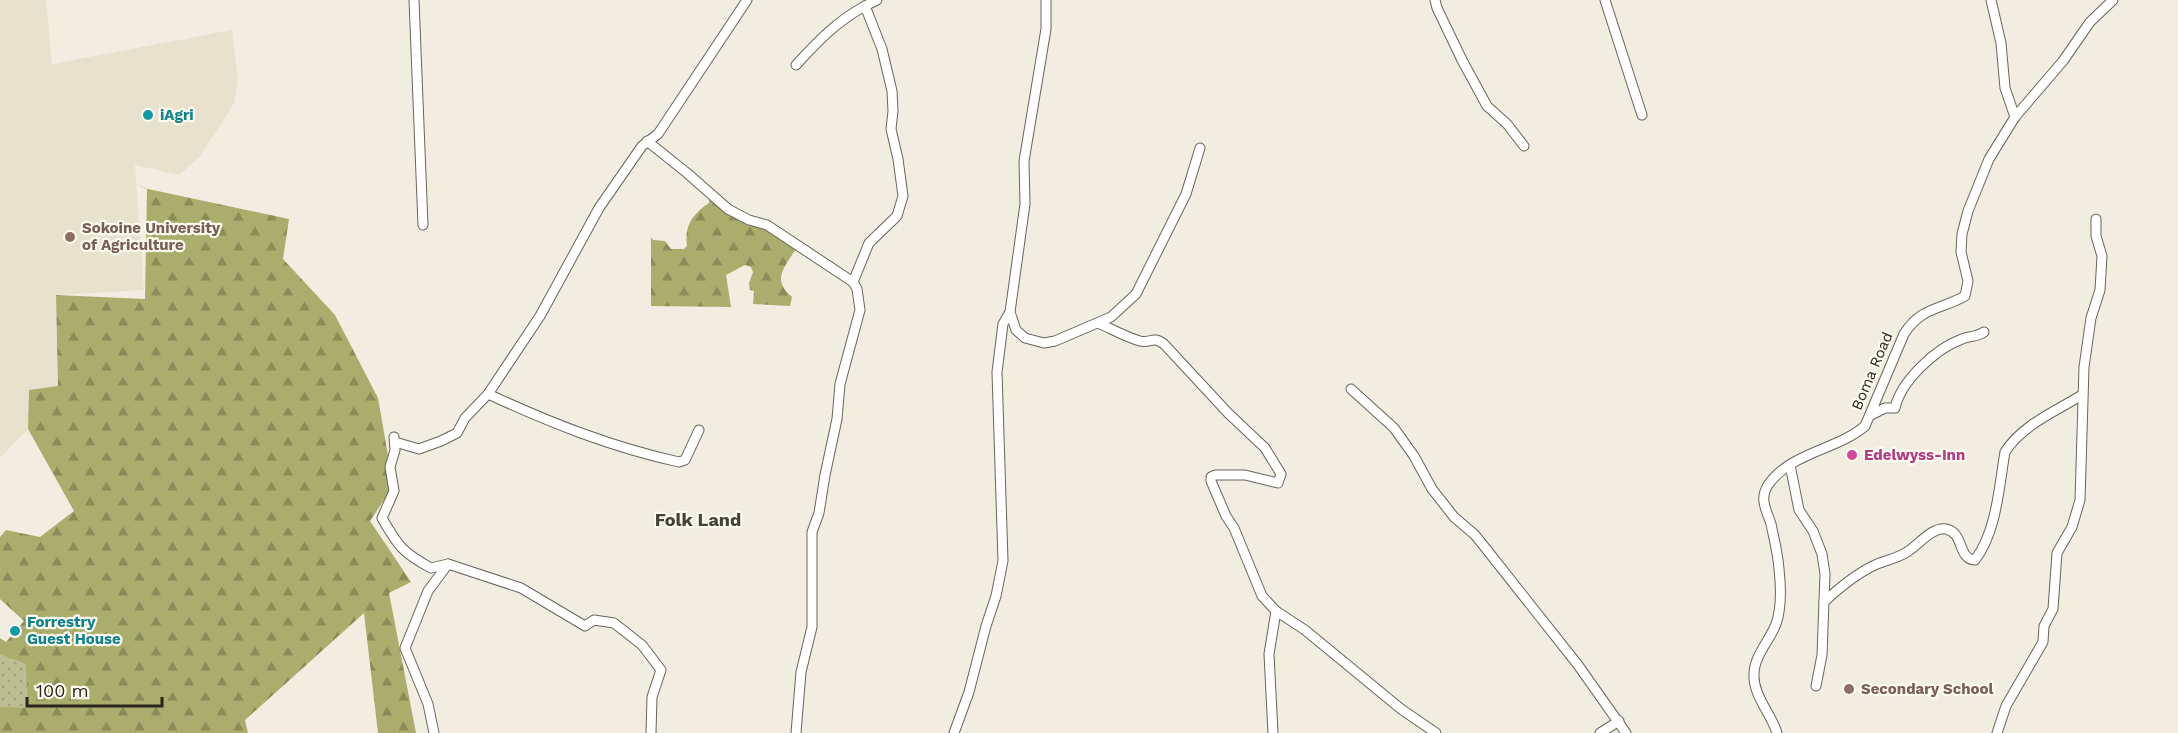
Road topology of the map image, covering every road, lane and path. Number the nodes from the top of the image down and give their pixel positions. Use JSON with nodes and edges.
{"nodes":[{"id":1,"x":414,"y":0,"type":"edge"},
{"id":2,"x":747,"y":0,"type":"edge"},
{"id":3,"x":877,"y":0,"type":"edge"},
{"id":4,"x":1046,"y":0,"type":"edge"},
{"id":5,"x":1435,"y":0,"type":"edge"},
{"id":6,"x":1605,"y":0,"type":"edge"},
{"id":7,"x":1991,"y":0,"type":"edge"},
{"id":8,"x":2113,"y":0,"type":"edge"},
{"id":9,"x":865,"y":6,"type":"junction"},
{"id":10,"x":796,"y":65,"type":"dead end"},
{"id":11,"x":1642,"y":115,"type":"dead end"},
{"id":12,"x":2015,"y":117,"type":"junction"},
{"id":13,"x":647,"y":141,"type":"junction"},
{"id":14,"x":1524,"y":146,"type":"dead end"},
{"id":15,"x":1200,"y":148,"type":"dead end"},
{"id":16,"x":2096,"y":219,"type":"dead end"},
{"id":17,"x":423,"y":225,"type":"dead end"},
{"id":18,"x":853,"y":282,"type":"junction"},
{"id":19,"x":1010,"y":312,"type":"junction"},
{"id":20,"x":1098,"y":323,"type":"junction"},
{"id":21,"x":1984,"y":332,"type":"dead end"},
{"id":22,"x":1351,"y":389,"type":"dead end"},
{"id":23,"x":488,"y":394,"type":"junction"},
{"id":24,"x":2082,"y":394,"type":"junction"},
{"id":25,"x":1871,"y":415,"type":"junction"},
{"id":26,"x":699,"y":430,"type":"dead end"},
{"id":27,"x":1790,"y":465,"type":"junction"},
{"id":28,"x":448,"y":564,"type":"junction"},
{"id":29,"x":1824,"y":602,"type":"junction"},
{"id":30,"x":1276,"y":611,"type":"junction"},
{"id":31,"x":1816,"y":686,"type":"dead end"},
{"id":32,"x":1619,"y":721,"type":"junction"},
{"id":33,"x":434,"y":733,"type":"edge"},
{"id":34,"x":651,"y":733,"type":"edge"},
{"id":35,"x":796,"y":733,"type":"edge"},
{"id":36,"x":954,"y":733,"type":"edge"},
{"id":37,"x":1273,"y":733,"type":"edge"},
{"id":38,"x":1437,"y":733,"type":"edge"},
{"id":39,"x":1599,"y":733,"type":"edge"},
{"id":40,"x":1626,"y":733,"type":"edge"},
{"id":41,"x":1777,"y":733,"type":"edge"},
{"id":42,"x":1997,"y":733,"type":"edge"}],
"edges":[{"from":1,"to":17,"type":"street"},
{"from":2,"to":13,"type":"street"},
{"from":3,"to":9,"type":"street"},
{"from":4,"to":19,"type":"street"},
{"from":5,"to":14,"type":"street"},
{"from":6,"to":11,"type":"street"},
{"from":7,"to":12,"type":"street"},
{"from":8,"to":12,"type":"street","name":"Boma Road"},
{"from":9,"to":10,"type":"street"},
{"from":9,"to":18,"type":"street"},
{"from":12,"to":25,"type":"street","name":"Boma Road"},
{"from":13,"to":18,"type":"street"},
{"from":13,"to":23,"type":"street"},
{"from":15,"to":20,"type":"street"},
{"from":16,"to":24,"type":"street"},
{"from":18,"to":35,"type":"street"},
{"from":19,"to":20,"type":"street"},
{"from":19,"to":36,"type":"street"},
{"from":20,"to":30,"type":"street"},
{"from":21,"to":25,"type":"street"},
{"from":22,"to":32,"type":"street"},
{"from":23,"to":26,"type":"street"},
{"from":23,"to":28,"type":"street"},
{"from":24,"to":29,"type":"street"},
{"from":24,"to":42,"type":"street"},
{"from":25,"to":27,"type":"street","name":"Boma Road"},
{"from":27,"to":29,"type":"street"},
{"from":27,"to":41,"type":"street","name":"Boma Road"},
{"from":28,"to":33,"type":"street"},
{"from":28,"to":34,"type":"street"},
{"from":29,"to":31,"type":"street"},
{"from":30,"to":37,"type":"street"},
{"from":30,"to":38,"type":"street"},
{"from":32,"to":39,"type":"street"},
{"from":32,"to":40,"type":"street"}]}
